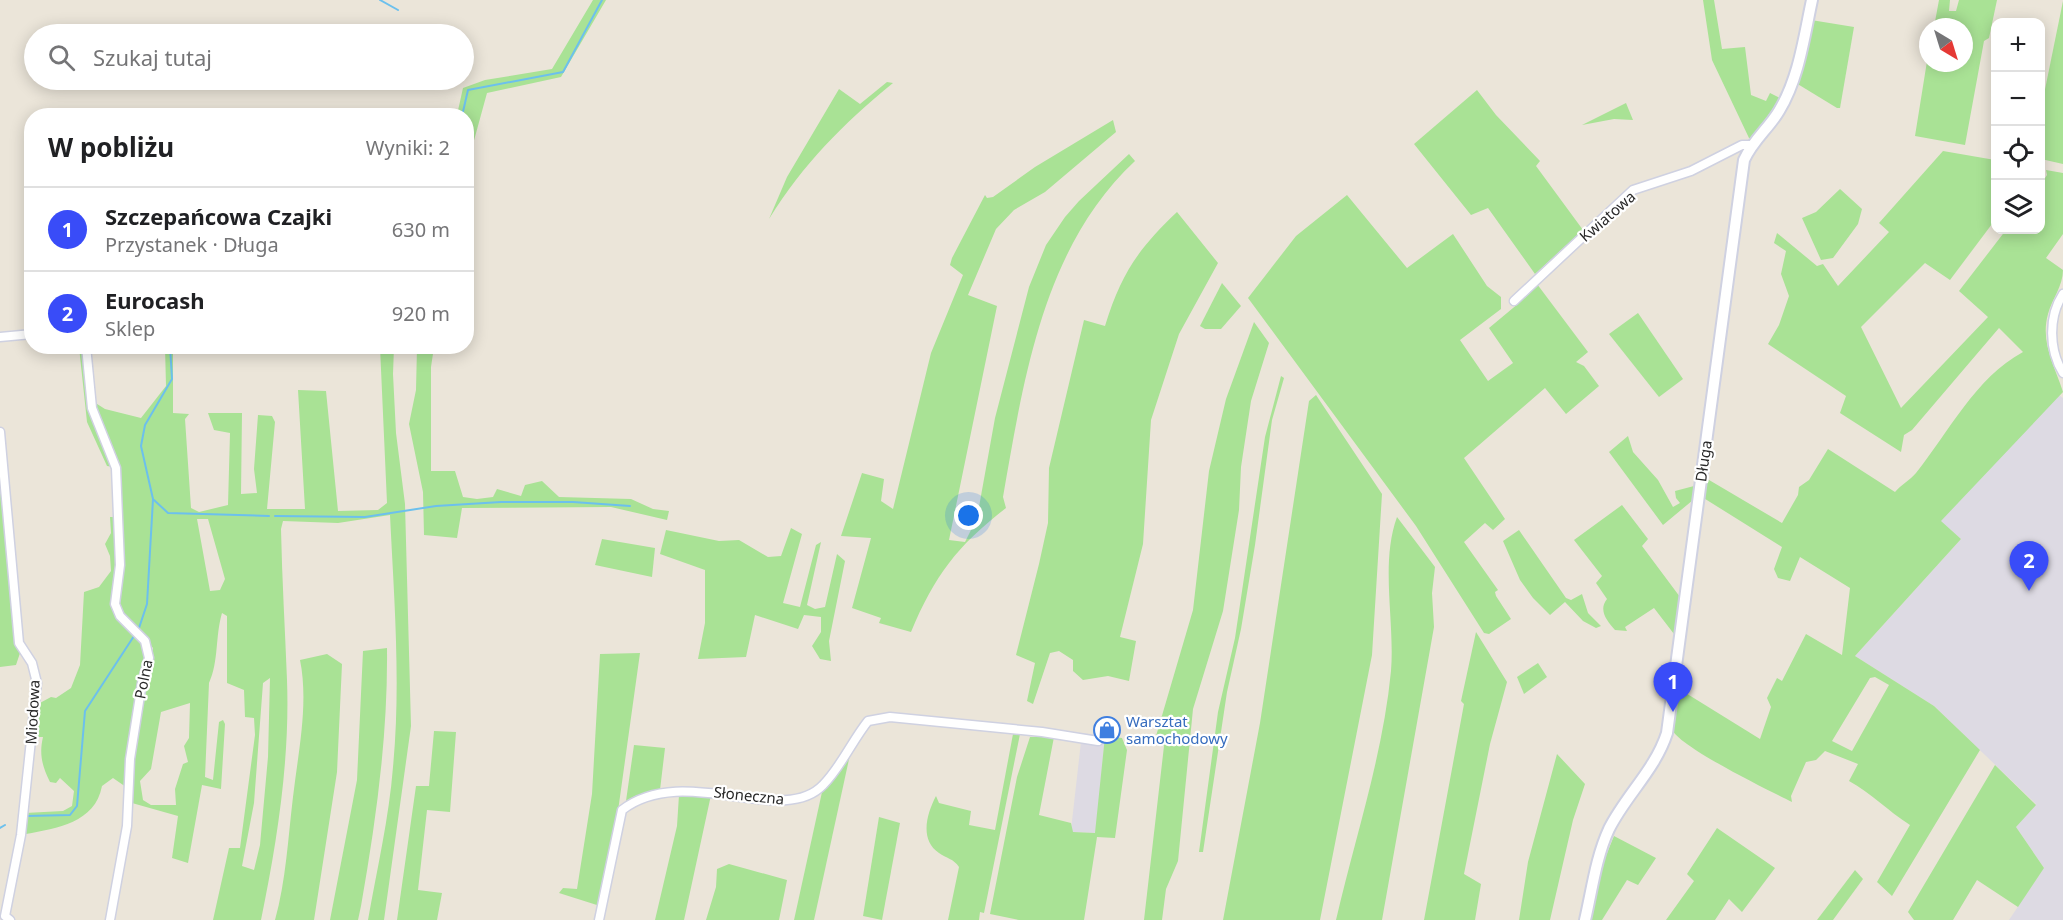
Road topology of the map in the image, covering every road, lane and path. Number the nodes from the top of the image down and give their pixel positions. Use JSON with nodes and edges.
{"nodes":[{"id":1,"x":1812,"y":0,"type":"edge"},
{"id":2,"x":1751,"y":145,"type":"junction"},
{"id":3,"x":2063,"y":294,"type":"edge"},
{"id":4,"x":1514,"y":302,"type":"dead end"},
{"id":5,"x":24,"y":335,"type":"edge"},
{"id":6,"x":0,"y":337,"type":"edge"},
{"id":7,"x":87,"y":354,"type":"edge"},
{"id":8,"x":2063,"y":373,"type":"edge"},
{"id":9,"x":0,"y":432,"type":"edge"},
{"id":10,"x":1098,"y":741,"type":"dead end"},
{"id":11,"x":10,"y":920,"type":"edge"},
{"id":12,"x":110,"y":920,"type":"edge"},
{"id":13,"x":599,"y":920,"type":"edge"},
{"id":14,"x":1585,"y":920,"type":"edge"}],
"edges":[{"from":1,"to":2,"type":"street","name":"Długa"},
{"from":2,"to":4,"type":"street","name":"Kwiatowa"},
{"from":2,"to":14,"type":"street","name":"Długa"},
{"from":3,"to":8,"type":"street"},
{"from":5,"to":6,"type":"street"},
{"from":7,"to":12,"type":"street","name":"Polna"},
{"from":9,"to":11,"type":"street","name":"Miodowa"},
{"from":10,"to":13,"type":"street","name":"Słoneczna"}]}
